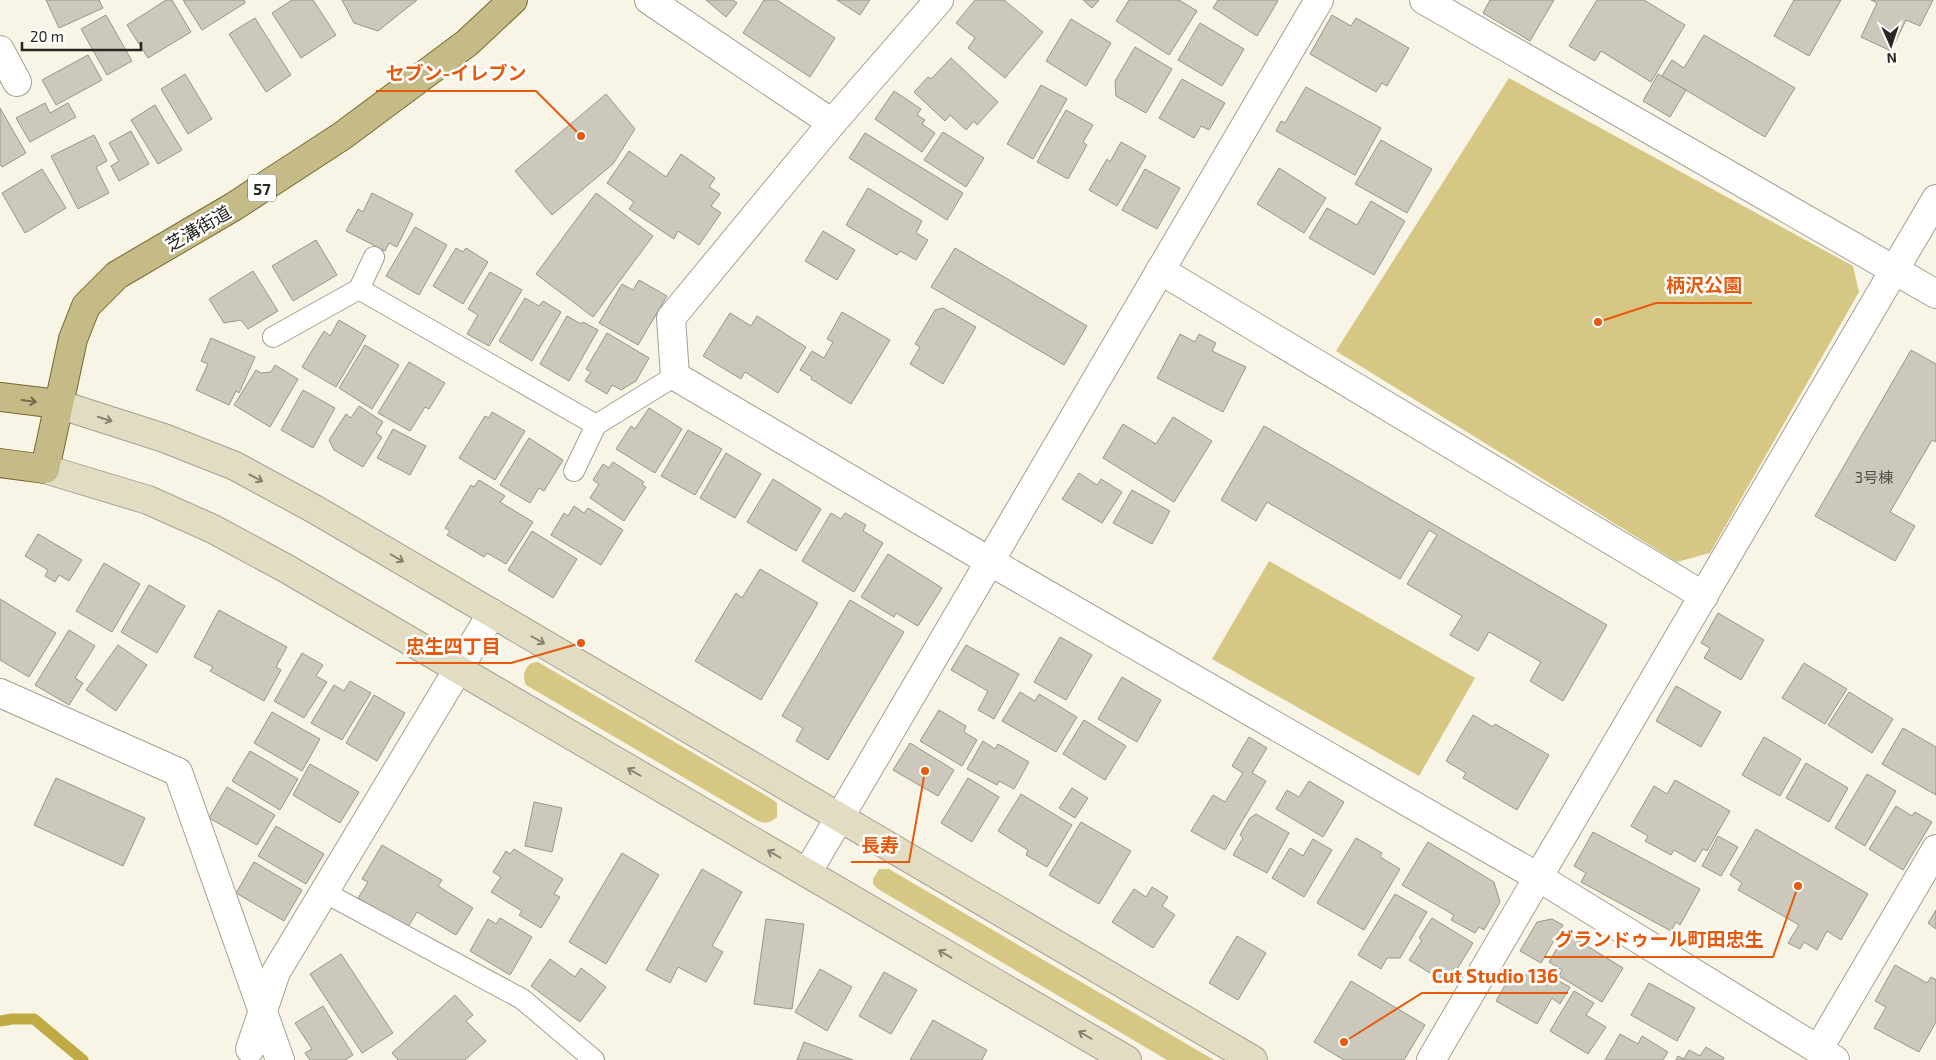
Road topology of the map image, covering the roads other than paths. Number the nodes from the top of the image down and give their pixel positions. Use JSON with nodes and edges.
{"nodes":[{"id":1,"x":514,"y":0,"type":"edge"},
{"id":2,"x":649,"y":0,"type":"edge"},
{"id":3,"x":939,"y":0,"type":"edge"},
{"id":4,"x":1319,"y":0,"type":"edge"},
{"id":5,"x":1424,"y":0,"type":"edge"},
{"id":6,"x":0,"y":50,"type":"edge"},
{"id":7,"x":17,"y":82,"type":"dead end"},
{"id":8,"x":832,"y":123,"type":"junction"},
{"id":9,"x":1936,"y":198,"type":"edge"},
{"id":10,"x":374,"y":257,"type":"dead end"},
{"id":11,"x":1160,"y":270,"type":"junction"},
{"id":12,"x":1895,"y":270,"type":"junction"},
{"id":13,"x":359,"y":289,"type":"junction"},
{"id":14,"x":1936,"y":294,"type":"edge"},
{"id":15,"x":273,"y":337,"type":"dead end"},
{"id":16,"x":675,"y":376,"type":"junction"},
{"id":17,"x":0,"y":397,"type":"edge"},
{"id":18,"x":58,"y":404,"type":"junction"},
{"id":19,"x":596,"y":425,"type":"junction"},
{"id":20,"x":0,"y":463,"type":"edge"},
{"id":21,"x":45,"y":469,"type":"junction"},
{"id":22,"x":574,"y":471,"type":"dead end"},
{"id":23,"x":989,"y":561,"type":"junction"},
{"id":24,"x":1704,"y":596,"type":"junction"},
{"id":25,"x":492,"y":613,"type":"junction"},
{"id":26,"x":457,"y":668,"type":"junction"},
{"id":27,"x":0,"y":693,"type":"edge"},
{"id":28,"x":839,"y":817,"type":"junction"},
{"id":29,"x":1936,"y":849,"type":"edge"},
{"id":30,"x":807,"y":873,"type":"junction"},
{"id":31,"x":1538,"y":878,"type":"junction"},
{"id":32,"x":324,"y":892,"type":"junction"},
{"id":33,"x":262,"y":1013,"type":"junction"},
{"id":34,"x":247,"y":1054,"type":"edge"},
{"id":35,"x":1826,"y":1055,"type":"edge"},
{"id":36,"x":280,"y":1060,"type":"edge"},
{"id":37,"x":594,"y":1060,"type":"edge"},
{"id":38,"x":1127,"y":1060,"type":"edge"},
{"id":39,"x":1253,"y":1060,"type":"edge"},
{"id":40,"x":1431,"y":1060,"type":"edge"}],
"edges":[{"from":1,"to":18,"type":"main road","name":"芝溝街道","number":"57"},
{"from":2,"to":8,"type":"street"},
{"from":3,"to":8,"type":"street"},
{"from":4,"to":11,"type":"street"},
{"from":5,"to":12,"type":"street"},
{"from":6,"to":7,"type":"street"},
{"from":8,"to":16,"type":"street"},
{"from":9,"to":12,"type":"street"},
{"from":10,"to":13,"type":"lane"},
{"from":11,"to":23,"type":"street"},
{"from":11,"to":24,"type":"street"},
{"from":12,"to":14,"type":"street"},
{"from":12,"to":24,"type":"street"},
{"from":13,"to":15,"type":"lane"},
{"from":13,"to":19,"type":"lane"},
{"from":16,"to":19,"type":"lane"},
{"from":16,"to":23,"type":"street"},
{"from":17,"to":18,"type":"main road","one_way":true},
{"from":18,"to":21,"type":"main road","name":"芝溝街道","number":"57"},
{"from":18,"to":25,"type":"street","one_way":true},
{"from":19,"to":22,"type":"lane"},
{"from":20,"to":21,"type":"main road"},
{"from":21,"to":26,"type":"street"},
{"from":23,"to":28,"type":"street"},
{"from":23,"to":31,"type":"street"},
{"from":24,"to":31,"type":"street"},
{"from":25,"to":26,"type":"street"},
{"from":25,"to":28,"type":"street","one_way":true},
{"from":30,"to":26,"type":"street","one_way":true},
{"from":26,"to":32,"type":"street"},
{"from":27,"to":33,"type":"street"},
{"from":28,"to":30,"type":"street"},
{"from":28,"to":39,"type":"street"},
{"from":29,"to":35,"type":"street"},
{"from":38,"to":30,"type":"street","one_way":true},
{"from":31,"to":35,"type":"street"},
{"from":31,"to":40,"type":"street"},
{"from":32,"to":33,"type":"street"},
{"from":32,"to":37,"type":"lane"},
{"from":33,"to":34,"type":"street"},
{"from":33,"to":36,"type":"street"}]}
